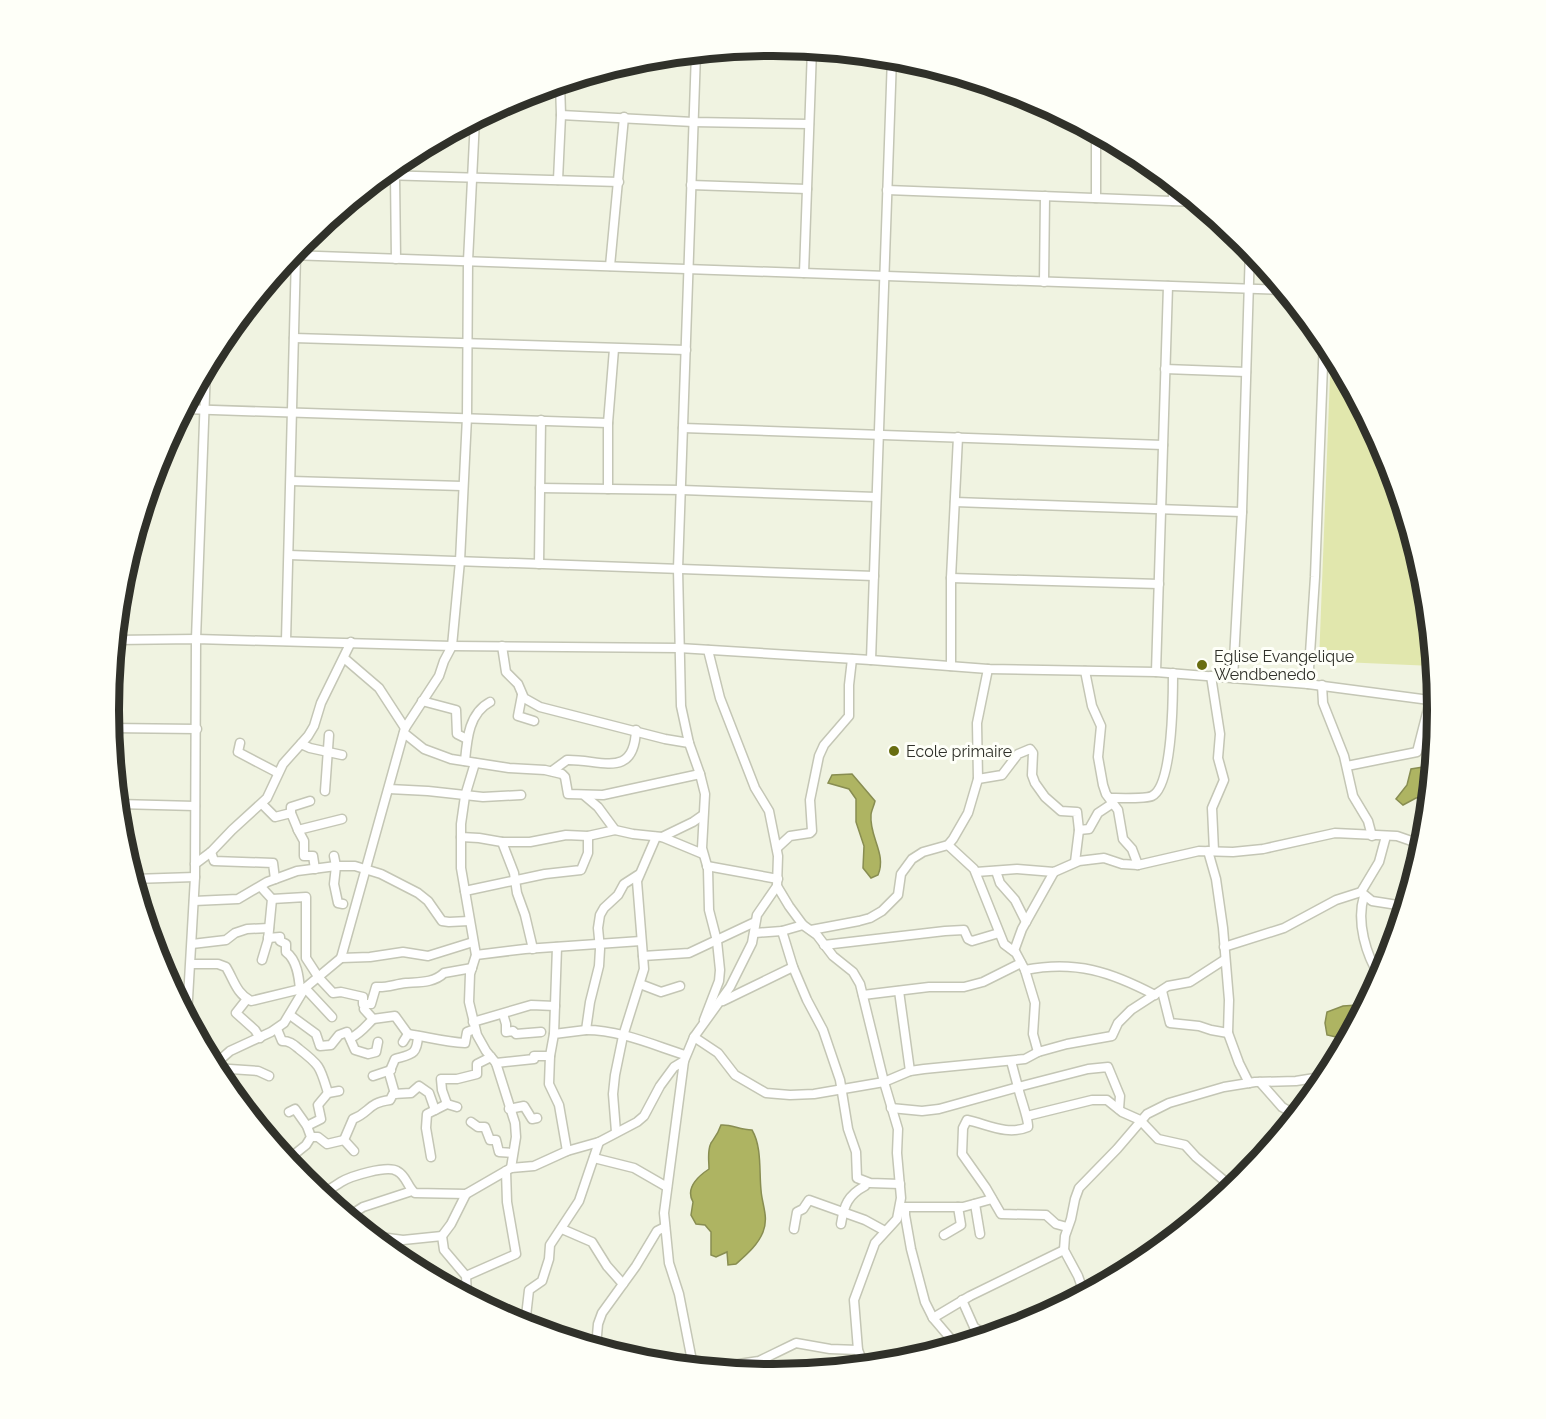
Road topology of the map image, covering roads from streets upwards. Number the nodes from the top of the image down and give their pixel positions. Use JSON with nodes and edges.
{"nodes":[{"id":1,"x":812,"y":57,"type":"edge"},
{"id":2,"x":696,"y":60,"type":"edge"},
{"id":3,"x":892,"y":66,"type":"edge"},
{"id":4,"x":560,"y":91,"type":"edge"},
{"id":5,"x":561,"y":115,"type":"junction"},
{"id":6,"x":624,"y":117,"type":"junction"},
{"id":7,"x":693,"y":122,"type":"junction"},
{"id":8,"x":809,"y":124,"type":"junction"},
{"id":9,"x":475,"y":128,"type":"edge"},
{"id":10,"x":1096,"y":141,"type":"edge"},
{"id":11,"x":397,"y":175,"type":"edge"},
{"id":12,"x":395,"y":177,"type":"edge"},
{"id":13,"x":472,"y":178,"type":"junction"},
{"id":14,"x":558,"y":180,"type":"junction"},
{"id":15,"x":619,"y":182,"type":"junction"},
{"id":16,"x":691,"y":185,"type":"junction"},
{"id":17,"x":807,"y":189,"type":"junction"},
{"id":18,"x":887,"y":190,"type":"junction"},
{"id":19,"x":1173,"y":193,"type":"edge"},
{"id":20,"x":1045,"y":196,"type":"junction"},
{"id":21,"x":1096,"y":198,"type":"junction"},
{"id":22,"x":1173,"y":201,"type":"junction"},
{"id":23,"x":1184,"y":201,"type":"edge"},
{"id":24,"x":303,"y":255,"type":"edge"},
{"id":25,"x":396,"y":259,"type":"junction"},
{"id":26,"x":468,"y":261,"type":"junction"},
{"id":27,"x":1249,"y":262,"type":"edge"},
{"id":28,"x":293,"y":265,"type":"edge"},
{"id":29,"x":610,"y":266,"type":"junction"},
{"id":30,"x":688,"y":269,"type":"junction"},
{"id":31,"x":804,"y":273,"type":"junction"},
{"id":32,"x":885,"y":276,"type":"junction"},
{"id":33,"x":1044,"y":282,"type":"junction"},
{"id":34,"x":1168,"y":286,"type":"junction"},
{"id":35,"x":1248,"y":289,"type":"junction"},
{"id":36,"x":1275,"y":290,"type":"edge"},
{"id":37,"x":294,"y":338,"type":"junction"},
{"id":38,"x":469,"y":342,"type":"junction"},
{"id":39,"x":614,"y":349,"type":"junction"},
{"id":40,"x":686,"y":350,"type":"junction"},
{"id":41,"x":1323,"y":357,"type":"edge"},
{"id":42,"x":1165,"y":369,"type":"junction"},
{"id":43,"x":1246,"y":372,"type":"junction"},
{"id":44,"x":205,"y":385,"type":"edge"},
{"id":45,"x":192,"y":409,"type":"edge"},
{"id":46,"x":204,"y":410,"type":"junction"},
{"id":47,"x":292,"y":412,"type":"junction"},
{"id":48,"x":467,"y":417,"type":"junction"},
{"id":49,"x":541,"y":420,"type":"junction"},
{"id":50,"x":608,"y":423,"type":"junction"},
{"id":51,"x":683,"y":428,"type":"junction"},
{"id":52,"x":879,"y":435,"type":"junction"},
{"id":53,"x":958,"y":438,"type":"junction"},
{"id":54,"x":1163,"y":445,"type":"junction"},
{"id":55,"x":291,"y":480,"type":"junction"},
{"id":56,"x":462,"y":486,"type":"junction"},
{"id":57,"x":540,"y":488,"type":"junction"},
{"id":58,"x":608,"y":489,"type":"junction"},
{"id":59,"x":682,"y":490,"type":"junction"},
{"id":60,"x":876,"y":497,"type":"junction"},
{"id":61,"x":955,"y":502,"type":"junction"},
{"id":62,"x":1161,"y":510,"type":"junction"},
{"id":63,"x":1242,"y":512,"type":"junction"},
{"id":64,"x":289,"y":555,"type":"junction"},
{"id":65,"x":460,"y":561,"type":"junction"},
{"id":66,"x":539,"y":564,"type":"junction"},
{"id":67,"x":678,"y":569,"type":"junction"},
{"id":68,"x":874,"y":576,"type":"junction"},
{"id":69,"x":951,"y":578,"type":"junction"},
{"id":70,"x":1159,"y":584,"type":"junction"},
{"id":71,"x":196,"y":639,"type":"junction"},
{"id":72,"x":123,"y":640,"type":"edge"},
{"id":73,"x":286,"y":641,"type":"junction"},
{"id":74,"x":351,"y":642,"type":"junction"},
{"id":75,"x":453,"y":646,"type":"junction"},
{"id":76,"x":502,"y":646,"type":"junction"},
{"id":77,"x":679,"y":648,"type":"junction"},
{"id":78,"x":708,"y":650,"type":"junction"},
{"id":79,"x":344,"y":658,"type":"junction"},
{"id":80,"x":852,"y":659,"type":"junction"},
{"id":81,"x":872,"y":660,"type":"junction"},
{"id":82,"x":951,"y":666,"type":"junction"},
{"id":83,"x":988,"y":669,"type":"junction"},
{"id":84,"x":1085,"y":671,"type":"junction"},
{"id":85,"x":1156,"y":672,"type":"junction"},
{"id":86,"x":1173,"y":673,"type":"junction"},
{"id":87,"x":1211,"y":676,"type":"junction"},
{"id":88,"x":1233,"y":678,"type":"junction"},
{"id":89,"x":1308,"y":684,"type":"junction"},
{"id":90,"x":1322,"y":685,"type":"junction"},
{"id":91,"x":522,"y":695,"type":"junction"},
{"id":92,"x":1427,"y":700,"type":"edge"},
{"id":93,"x":423,"y":701,"type":"junction"},
{"id":94,"x":490,"y":702,"type":"dead end"},
{"id":95,"x":534,"y":721,"type":"dead end"},
{"id":96,"x":1427,"y":721,"type":"edge"},
{"id":97,"x":119,"y":728,"type":"edge"},
{"id":98,"x":197,"y":729,"type":"junction"},
{"id":99,"x":404,"y":730,"type":"junction"},
{"id":100,"x":636,"y":730,"type":"junction"},
{"id":101,"x":328,"y":735,"type":"dead end"},
{"id":102,"x":467,"y":739,"type":"junction"},
{"id":103,"x":240,"y":742,"type":"dead end"},
{"id":104,"x":689,"y":742,"type":"junction"},
{"id":105,"x":301,"y":744,"type":"junction"},
{"id":106,"x":328,"y":751,"type":"junction"},
{"id":107,"x":342,"y":755,"type":"dead end"},
{"id":108,"x":465,"y":761,"type":"junction"},
{"id":109,"x":475,"y":763,"type":"junction"},
{"id":110,"x":1347,"y":766,"type":"junction"},
{"id":111,"x":552,"y":771,"type":"junction"},
{"id":112,"x":278,"y":773,"type":"junction"},
{"id":113,"x":700,"y":774,"type":"junction"},
{"id":114,"x":978,"y":778,"type":"junction"},
{"id":115,"x":389,"y":789,"type":"junction"},
{"id":116,"x":326,"y":791,"type":"dead end"},
{"id":117,"x":521,"y":795,"type":"dead end"},
{"id":118,"x":465,"y":796,"type":"junction"},
{"id":119,"x":585,"y":796,"type":"junction"},
{"id":120,"x":310,"y":801,"type":"dead end"},
{"id":121,"x":1112,"y":801,"type":"junction"},
{"id":122,"x":127,"y":804,"type":"edge"},
{"id":123,"x":262,"y":804,"type":"junction"},
{"id":124,"x":195,"y":806,"type":"junction"},
{"id":125,"x":291,"y":813,"type":"junction"},
{"id":126,"x":703,"y":815,"type":"junction"},
{"id":127,"x":342,"y":819,"type":"dead end"},
{"id":128,"x":298,"y":830,"type":"junction"},
{"id":129,"x":615,"y":830,"type":"junction"},
{"id":130,"x":1079,"y":830,"type":"junction"},
{"id":131,"x":588,"y":836,"type":"junction"},
{"id":132,"x":1372,"y":836,"type":"junction"},
{"id":133,"x":1386,"y":836,"type":"junction"},
{"id":134,"x":461,"y":837,"type":"junction"},
{"id":135,"x":659,"y":837,"type":"junction"},
{"id":136,"x":1413,"y":842,"type":"edge"},
{"id":137,"x":502,"y":843,"type":"junction"},
{"id":138,"x":948,"y":845,"type":"junction"},
{"id":139,"x":777,"y":848,"type":"junction"},
{"id":140,"x":1211,"y":851,"type":"junction"},
{"id":141,"x":211,"y":852,"type":"junction"},
{"id":142,"x":703,"y":854,"type":"junction"},
{"id":143,"x":334,"y":856,"type":"dead end"},
{"id":144,"x":1075,"y":862,"type":"junction"},
{"id":145,"x":195,"y":864,"type":"junction"},
{"id":146,"x":1138,"y":865,"type":"junction"},
{"id":147,"x":336,"y":866,"type":"junction"},
{"id":148,"x":707,"y":866,"type":"junction"},
{"id":149,"x":315,"y":868,"type":"junction"},
{"id":150,"x":364,"y":868,"type":"junction"},
{"id":151,"x":996,"y":871,"type":"junction"},
{"id":152,"x":976,"y":872,"type":"junction"},
{"id":153,"x":1054,"y":872,"type":"junction"},
{"id":154,"x":638,"y":875,"type":"junction"},
{"id":155,"x":195,"y":877,"type":"junction"},
{"id":156,"x":141,"y":879,"type":"edge"},
{"id":157,"x":275,"y":879,"type":"junction"},
{"id":158,"x":515,"y":881,"type":"junction"},
{"id":159,"x":778,"y":882,"type":"junction"},
{"id":160,"x":261,"y":887,"type":"junction"},
{"id":161,"x":465,"y":891,"type":"junction"},
{"id":162,"x":1363,"y":894,"type":"junction"},
{"id":163,"x":272,"y":899,"type":"junction"},
{"id":164,"x":194,"y":901,"type":"junction"},
{"id":165,"x":343,"y":904,"type":"dead end"},
{"id":166,"x":1397,"y":905,"type":"edge"},
{"id":167,"x":469,"y":921,"type":"junction"},
{"id":168,"x":755,"y":922,"type":"junction"},
{"id":169,"x":1026,"y":922,"type":"junction"},
{"id":170,"x":807,"y":928,"type":"junction"},
{"id":171,"x":782,"y":931,"type":"junction"},
{"id":172,"x":268,"y":933,"type":"junction"},
{"id":173,"x":755,"y":933,"type":"junction"},
{"id":174,"x":999,"y":933,"type":"junction"},
{"id":175,"x":641,"y":941,"type":"junction"},
{"id":176,"x":717,"y":941,"type":"junction"},
{"id":177,"x":472,"y":942,"type":"junction"},
{"id":178,"x":599,"y":943,"type":"junction"},
{"id":179,"x":192,"y":944,"type":"junction"},
{"id":180,"x":824,"y":945,"type":"junction"},
{"id":181,"x":557,"y":947,"type":"junction"},
{"id":182,"x":1224,"y":947,"type":"junction"},
{"id":183,"x":533,"y":949,"type":"junction"},
{"id":184,"x":1014,"y":951,"type":"junction"},
{"id":185,"x":476,"y":956,"type":"junction"},
{"id":186,"x":643,"y":956,"type":"junction"},
{"id":187,"x":341,"y":958,"type":"junction"},
{"id":188,"x":261,"y":960,"type":"dead end"},
{"id":189,"x":1224,"y":960,"type":"junction"},
{"id":190,"x":191,"y":964,"type":"junction"},
{"id":191,"x":1375,"y":965,"type":"edge"},
{"id":192,"x":793,"y":967,"type":"junction"},
{"id":193,"x":1023,"y":967,"type":"junction"},
{"id":194,"x":472,"y":968,"type":"junction"},
{"id":195,"x":319,"y":978,"type":"junction"},
{"id":196,"x":640,"y":984,"type":"junction"},
{"id":197,"x":681,"y":986,"type":"dead end"},
{"id":198,"x":303,"y":989,"type":"junction"},
{"id":199,"x":899,"y":991,"type":"junction"},
{"id":200,"x":1159,"y":993,"type":"junction"},
{"id":201,"x":863,"y":995,"type":"junction"},
{"id":202,"x":247,"y":999,"type":"junction"},
{"id":203,"x":720,"y":1002,"type":"junction"},
{"id":204,"x":188,"y":1003,"type":"edge"},
{"id":205,"x":366,"y":1004,"type":"junction"},
{"id":206,"x":555,"y":1006,"type":"junction"},
{"id":207,"x":503,"y":1014,"type":"junction"},
{"id":208,"x":290,"y":1015,"type":"junction"},
{"id":209,"x":332,"y":1017,"type":"dead end"},
{"id":210,"x":373,"y":1019,"type":"junction"},
{"id":211,"x":704,"y":1020,"type":"junction"},
{"id":212,"x":474,"y":1025,"type":"junction"},
{"id":213,"x":277,"y":1029,"type":"junction"},
{"id":214,"x":586,"y":1030,"type":"junction"},
{"id":215,"x":542,"y":1032,"type":"dead end"},
{"id":216,"x":1228,"y":1033,"type":"junction"},
{"id":217,"x":554,"y":1034,"type":"junction"},
{"id":218,"x":418,"y":1036,"type":"junction"},
{"id":219,"x":623,"y":1036,"type":"junction"},
{"id":220,"x":694,"y":1037,"type":"junction"},
{"id":221,"x":260,"y":1038,"type":"junction"},
{"id":222,"x":351,"y":1038,"type":"junction"},
{"id":223,"x":378,"y":1042,"type":"dead end"},
{"id":224,"x":1038,"y":1053,"type":"junction"},
{"id":225,"x":550,"y":1056,"type":"junction"},
{"id":226,"x":685,"y":1058,"type":"junction"},
{"id":227,"x":221,"y":1059,"type":"edge"},
{"id":228,"x":494,"y":1060,"type":"junction"},
{"id":229,"x":1011,"y":1061,"type":"junction"},
{"id":230,"x":225,"y":1067,"type":"edge"},
{"id":231,"x":391,"y":1070,"type":"junction"},
{"id":232,"x":910,"y":1071,"type":"junction"},
{"id":233,"x":269,"y":1076,"type":"dead end"},
{"id":234,"x":373,"y":1076,"type":"dead end"},
{"id":235,"x":1313,"y":1078,"type":"edge"},
{"id":236,"x":884,"y":1082,"type":"junction"},
{"id":237,"x":1260,"y":1082,"type":"junction"},
{"id":238,"x":1249,"y":1083,"type":"junction"},
{"id":239,"x":1017,"y":1087,"type":"junction"},
{"id":240,"x":842,"y":1088,"type":"junction"},
{"id":241,"x":339,"y":1091,"type":"dead end"},
{"id":242,"x":328,"y":1093,"type":"junction"},
{"id":243,"x":395,"y":1094,"type":"junction"},
{"id":244,"x":447,"y":1104,"type":"junction"},
{"id":245,"x":458,"y":1107,"type":"dead end"},
{"id":246,"x":891,"y":1108,"type":"junction"},
{"id":247,"x":509,"y":1109,"type":"junction"},
{"id":248,"x":1119,"y":1109,"type":"junction"},
{"id":249,"x":435,"y":1110,"type":"junction"},
{"id":250,"x":1289,"y":1111,"type":"edge"},
{"id":251,"x":289,"y":1112,"type":"dead end"},
{"id":252,"x":1027,"y":1116,"type":"junction"},
{"id":253,"x":537,"y":1118,"type":"dead end"},
{"id":254,"x":1140,"y":1120,"type":"junction"},
{"id":255,"x":471,"y":1122,"type":"dead end"},
{"id":256,"x":307,"y":1126,"type":"junction"},
{"id":257,"x":616,"y":1132,"type":"junction"},
{"id":258,"x":311,"y":1137,"type":"junction"},
{"id":259,"x":344,"y":1140,"type":"junction"},
{"id":260,"x":599,"y":1143,"type":"junction"},
{"id":261,"x":354,"y":1151,"type":"dead end"},
{"id":262,"x":567,"y":1151,"type":"junction"},
{"id":263,"x":513,"y":1153,"type":"junction"},
{"id":264,"x":294,"y":1155,"type":"edge"},
{"id":265,"x":431,"y":1157,"type":"dead end"},
{"id":266,"x":594,"y":1158,"type":"junction"},
{"id":267,"x":509,"y":1170,"type":"junction"},
{"id":268,"x":1225,"y":1181,"type":"edge"},
{"id":269,"x":865,"y":1182,"type":"junction"},
{"id":270,"x":900,"y":1184,"type":"junction"},
{"id":271,"x":667,"y":1187,"type":"junction"},
{"id":272,"x":330,"y":1190,"type":"edge"},
{"id":273,"x":412,"y":1191,"type":"junction"},
{"id":274,"x":466,"y":1194,"type":"junction"},
{"id":275,"x":992,"y":1199,"type":"junction"},
{"id":276,"x":975,"y":1204,"type":"junction"},
{"id":277,"x":903,"y":1207,"type":"junction"},
{"id":278,"x":958,"y":1207,"type":"junction"},
{"id":279,"x":355,"y":1212,"type":"edge"},
{"id":280,"x":843,"y":1213,"type":"junction"},
{"id":281,"x":841,"y":1224,"type":"dead end"},
{"id":282,"x":665,"y":1227,"type":"junction"},
{"id":283,"x":1067,"y":1227,"type":"junction"},
{"id":284,"x":562,"y":1229,"type":"junction"},
{"id":285,"x":795,"y":1229,"type":"dead end"},
{"id":286,"x":885,"y":1231,"type":"junction"},
{"id":287,"x":980,"y":1234,"type":"dead end"},
{"id":288,"x":944,"y":1235,"type":"dead end"},
{"id":289,"x":442,"y":1236,"type":"junction"},
{"id":290,"x":389,"y":1238,"type":"edge"},
{"id":291,"x":1064,"y":1250,"type":"junction"},
{"id":292,"x":466,"y":1276,"type":"junction"},
{"id":293,"x":623,"y":1284,"type":"junction"},
{"id":294,"x":1081,"y":1286,"type":"edge"},
{"id":295,"x":467,"y":1287,"type":"edge"},
{"id":296,"x":962,"y":1300,"type":"junction"},
{"id":297,"x":526,"y":1315,"type":"edge"},
{"id":298,"x":933,"y":1318,"type":"junction"},
{"id":299,"x":978,"y":1330,"type":"edge"},
{"id":300,"x":597,"y":1339,"type":"edge"},
{"id":301,"x":950,"y":1339,"type":"edge"},
{"id":302,"x":858,"y":1350,"type":"junction"},
{"id":303,"x":692,"y":1358,"type":"edge"},
{"id":304,"x":861,"y":1358,"type":"edge"},
{"id":305,"x":747,"y":1363,"type":"edge"}],
"edges":[{"from":1,"to":8,"type":"street"},
{"from":2,"to":7,"type":"street"},
{"from":3,"to":18,"type":"street"},
{"from":4,"to":5,"type":"street"},
{"from":5,"to":6,"type":"street"},
{"from":5,"to":14,"type":"street"},
{"from":6,"to":7,"type":"street"},
{"from":6,"to":15,"type":"street"},
{"from":7,"to":8,"type":"street"},
{"from":7,"to":16,"type":"street"},
{"from":8,"to":17,"type":"street"},
{"from":9,"to":13,"type":"street"},
{"from":10,"to":21,"type":"street"},
{"from":11,"to":13,"type":"street"},
{"from":12,"to":25,"type":"street"},
{"from":13,"to":14,"type":"street"},
{"from":13,"to":26,"type":"street"},
{"from":14,"to":15,"type":"street"},
{"from":15,"to":29,"type":"street"},
{"from":16,"to":17,"type":"street"},
{"from":16,"to":30,"type":"street"},
{"from":17,"to":31,"type":"street"},
{"from":18,"to":20,"type":"street"},
{"from":18,"to":32,"type":"street"},
{"from":19,"to":22,"type":"street"},
{"from":20,"to":21,"type":"street"},
{"from":20,"to":33,"type":"street"},
{"from":21,"to":22,"type":"street"},
{"from":22,"to":23,"type":"street"},
{"from":24,"to":25,"type":"street"},
{"from":25,"to":26,"type":"street"},
{"from":26,"to":29,"type":"street"},
{"from":26,"to":38,"type":"street"},
{"from":27,"to":35,"type":"street"},
{"from":28,"to":37,"type":"street"},
{"from":29,"to":30,"type":"street"},
{"from":30,"to":31,"type":"street"},
{"from":30,"to":40,"type":"street"},
{"from":31,"to":32,"type":"street"},
{"from":32,"to":33,"type":"street"},
{"from":32,"to":52,"type":"street"},
{"from":33,"to":34,"type":"street"},
{"from":34,"to":35,"type":"street"},
{"from":34,"to":42,"type":"street"},
{"from":35,"to":36,"type":"street"},
{"from":35,"to":43,"type":"street"},
{"from":37,"to":38,"type":"street"},
{"from":37,"to":47,"type":"street"},
{"from":38,"to":39,"type":"street"},
{"from":38,"to":48,"type":"street"},
{"from":39,"to":40,"type":"street"},
{"from":39,"to":50,"type":"street"},
{"from":40,"to":51,"type":"street"},
{"from":41,"to":89,"type":"street"},
{"from":42,"to":43,"type":"street"},
{"from":42,"to":54,"type":"street"},
{"from":43,"to":63,"type":"street"},
{"from":44,"to":46,"type":"street"},
{"from":45,"to":46,"type":"street"},
{"from":46,"to":47,"type":"street"},
{"from":46,"to":71,"type":"street"},
{"from":47,"to":48,"type":"street"},
{"from":47,"to":55,"type":"street"},
{"from":48,"to":49,"type":"street"},
{"from":48,"to":56,"type":"street"},
{"from":49,"to":50,"type":"street"},
{"from":49,"to":57,"type":"street"},
{"from":50,"to":58,"type":"street"},
{"from":51,"to":52,"type":"street"},
{"from":51,"to":59,"type":"street"},
{"from":52,"to":53,"type":"street"},
{"from":52,"to":60,"type":"street"},
{"from":53,"to":54,"type":"street"},
{"from":53,"to":61,"type":"street"},
{"from":54,"to":62,"type":"street"},
{"from":55,"to":56,"type":"street"},
{"from":55,"to":64,"type":"street"},
{"from":56,"to":65,"type":"street"},
{"from":57,"to":58,"type":"street"},
{"from":57,"to":66,"type":"street"},
{"from":58,"to":59,"type":"street"},
{"from":59,"to":60,"type":"street"},
{"from":59,"to":67,"type":"street"},
{"from":60,"to":68,"type":"street"},
{"from":61,"to":62,"type":"street"},
{"from":61,"to":69,"type":"street"},
{"from":62,"to":63,"type":"street"},
{"from":62,"to":70,"type":"street"},
{"from":63,"to":88,"type":"street"},
{"from":64,"to":65,"type":"street"},
{"from":64,"to":73,"type":"street"},
{"from":65,"to":66,"type":"street"},
{"from":65,"to":75,"type":"street"},
{"from":66,"to":67,"type":"street"},
{"from":67,"to":68,"type":"street"},
{"from":67,"to":77,"type":"street"},
{"from":68,"to":81,"type":"street"},
{"from":69,"to":70,"type":"street"},
{"from":69,"to":82,"type":"street"},
{"from":70,"to":85,"type":"street"},
{"from":71,"to":72,"type":"street"},
{"from":71,"to":73,"type":"street"},
{"from":71,"to":98,"type":"street"},
{"from":73,"to":74,"type":"street"},
{"from":74,"to":75,"type":"street"},
{"from":74,"to":79,"type":"street"},
{"from":75,"to":76,"type":"street"},
{"from":75,"to":93,"type":"street"},
{"from":76,"to":77,"type":"street"},
{"from":76,"to":91,"type":"street"},
{"from":77,"to":78,"type":"street"},
{"from":77,"to":104,"type":"street"},
{"from":78,"to":80,"type":"street"},
{"from":78,"to":139,"type":"street"},
{"from":79,"to":99,"type":"street"},
{"from":79,"to":105,"type":"street"},
{"from":80,"to":81,"type":"street"},
{"from":80,"to":139,"type":"street"},
{"from":81,"to":82,"type":"street"},
{"from":82,"to":83,"type":"street"},
{"from":83,"to":84,"type":"street"},
{"from":83,"to":114,"type":"street"},
{"from":84,"to":85,"type":"street"},
{"from":84,"to":121,"type":"street"},
{"from":85,"to":86,"type":"street"},
{"from":86,"to":87,"type":"street"},
{"from":86,"to":121,"type":"street"},
{"from":87,"to":88,"type":"street"},
{"from":87,"to":140,"type":"street"},
{"from":88,"to":89,"type":"street"},
{"from":89,"to":90,"type":"street"},
{"from":90,"to":92,"type":"street"},
{"from":90,"to":110,"type":"street"},
{"from":91,"to":95,"type":"street"},
{"from":91,"to":100,"type":"street"},
{"from":93,"to":99,"type":"street"},
{"from":93,"to":102,"type":"street"},
{"from":94,"to":102,"type":"street"},
{"from":96,"to":110,"type":"street"},
{"from":97,"to":98,"type":"street"},
{"from":98,"to":124,"type":"street"},
{"from":99,"to":108,"type":"street"},
{"from":99,"to":115,"type":"street"},
{"from":100,"to":104,"type":"street"},
{"from":100,"to":111,"type":"street"},
{"from":101,"to":106,"type":"street"},
{"from":102,"to":108,"type":"street"},
{"from":103,"to":112,"type":"street"},
{"from":104,"to":113,"type":"street"},
{"from":105,"to":106,"type":"street"},
{"from":105,"to":112,"type":"street"},
{"from":106,"to":107,"type":"street"},
{"from":106,"to":116,"type":"street"},
{"from":108,"to":109,"type":"street"},
{"from":109,"to":111,"type":"street"},
{"from":109,"to":118,"type":"street"},
{"from":110,"to":132,"type":"street"},
{"from":111,"to":119,"type":"street"},
{"from":112,"to":123,"type":"street"},
{"from":113,"to":119,"type":"street"},
{"from":113,"to":126,"type":"street"},
{"from":114,"to":130,"type":"street"},
{"from":114,"to":138,"type":"street"},
{"from":115,"to":118,"type":"street"},
{"from":115,"to":150,"type":"street"},
{"from":117,"to":118,"type":"street"},
{"from":118,"to":134,"type":"street"},
{"from":119,"to":129,"type":"street"},
{"from":120,"to":125,"type":"street"},
{"from":121,"to":130,"type":"street"},
{"from":121,"to":146,"type":"street"},
{"from":122,"to":124,"type":"street"},
{"from":123,"to":125,"type":"street"},
{"from":123,"to":141,"type":"street"},
{"from":124,"to":145,"type":"street"},
{"from":125,"to":128,"type":"street"},
{"from":126,"to":135,"type":"street"},
{"from":126,"to":142,"type":"street"},
{"from":127,"to":128,"type":"street"},
{"from":128,"to":149,"type":"street"},
{"from":129,"to":131,"type":"street"},
{"from":129,"to":135,"type":"street"},
{"from":130,"to":144,"type":"street"},
{"from":131,"to":137,"type":"street"},
{"from":131,"to":158,"type":"street"},
{"from":132,"to":133,"type":"street"},
{"from":132,"to":140,"type":"street"},
{"from":133,"to":136,"type":"street"},
{"from":133,"to":162,"type":"street"},
{"from":134,"to":137,"type":"street"},
{"from":134,"to":161,"type":"street"},
{"from":135,"to":142,"type":"street"},
{"from":135,"to":154,"type":"street"},
{"from":137,"to":158,"type":"street"},
{"from":138,"to":152,"type":"street"},
{"from":138,"to":170,"type":"street"},
{"from":139,"to":159,"type":"street"},
{"from":140,"to":146,"type":"street"},
{"from":140,"to":182,"type":"street"},
{"from":141,"to":145,"type":"street"},
{"from":141,"to":157,"type":"street"},
{"from":142,"to":148,"type":"street"},
{"from":143,"to":147,"type":"street"},
{"from":144,"to":146,"type":"street"},
{"from":144,"to":153,"type":"street"},
{"from":145,"to":155,"type":"street"},
{"from":147,"to":149,"type":"street"},
{"from":147,"to":150,"type":"street"},
{"from":147,"to":165,"type":"street"},
{"from":148,"to":159,"type":"street"},
{"from":148,"to":176,"type":"street"},
{"from":149,"to":157,"type":"street"},
{"from":150,"to":167,"type":"street"},
{"from":150,"to":187,"type":"street"},
{"from":151,"to":152,"type":"street"},
{"from":151,"to":153,"type":"street"},
{"from":151,"to":169,"type":"street"},
{"from":152,"to":174,"type":"street"},
{"from":153,"to":169,"type":"street"},
{"from":154,"to":175,"type":"street"},
{"from":154,"to":178,"type":"street"},
{"from":155,"to":156,"type":"street"},
{"from":155,"to":164,"type":"street"},
{"from":157,"to":160,"type":"street"},
{"from":158,"to":161,"type":"street"},
{"from":158,"to":183,"type":"street"},
{"from":159,"to":168,"type":"street"},
{"from":159,"to":170,"type":"street"},
{"from":160,"to":163,"type":"street"},
{"from":160,"to":164,"type":"street"},
{"from":161,"to":167,"type":"street"},
{"from":162,"to":166,"type":"street"},
{"from":162,"to":182,"type":"street"},
{"from":162,"to":191,"type":"street"},
{"from":163,"to":172,"type":"street"},
{"from":163,"to":195,"type":"street"},
{"from":164,"to":179,"type":"street"},
{"from":167,"to":177,"type":"street"},
{"from":168,"to":173,"type":"street"},
{"from":168,"to":176,"type":"street"},
{"from":169,"to":184,"type":"street"},
{"from":170,"to":171,"type":"street"},
{"from":170,"to":180,"type":"street"},
{"from":171,"to":173,"type":"street"},
{"from":171,"to":192,"type":"street"},
{"from":172,"to":179,"type":"street"},
{"from":172,"to":188,"type":"street"},
{"from":172,"to":198,"type":"street"},
{"from":173,"to":203,"type":"street"},
{"from":174,"to":180,"type":"street"},
{"from":174,"to":184,"type":"street"},
{"from":175,"to":178,"type":"street"},
{"from":175,"to":186,"type":"street"},
{"from":176,"to":186,"type":"street"},
{"from":176,"to":211,"type":"street"},
{"from":177,"to":185,"type":"street"},
{"from":177,"to":187,"type":"street"},
{"from":178,"to":181,"type":"street"},
{"from":178,"to":214,"type":"street"},
{"from":179,"to":190,"type":"street"},
{"from":180,"to":201,"type":"street"},
{"from":181,"to":183,"type":"street"},
{"from":181,"to":206,"type":"street"},
{"from":182,"to":189,"type":"street"},
{"from":183,"to":185,"type":"street"},
{"from":184,"to":193,"type":"street"},
{"from":185,"to":194,"type":"street"},
{"from":186,"to":196,"type":"street"},
{"from":187,"to":195,"type":"street"},
{"from":189,"to":200,"type":"street"},
{"from":189,"to":216,"type":"street"},
{"from":190,"to":202,"type":"street"},
{"from":190,"to":204,"type":"street"},
{"from":192,"to":203,"type":"street"},
{"from":192,"to":240,"type":"street"},
{"from":193,"to":199,"type":"street"},
{"from":193,"to":200,"type":"street"},
{"from":193,"to":224,"type":"street"},
{"from":194,"to":205,"type":"street"},
{"from":194,"to":212,"type":"street"},
{"from":195,"to":198,"type":"street"},
{"from":195,"to":205,"type":"street"},
{"from":196,"to":197,"type":"street"},
{"from":196,"to":219,"type":"street"},
{"from":198,"to":202,"type":"street"},
{"from":198,"to":208,"type":"street"},
{"from":198,"to":209,"type":"street"},
{"from":199,"to":201,"type":"street"},
{"from":199,"to":232,"type":"street"},
{"from":200,"to":216,"type":"street"},
{"from":200,"to":224,"type":"street"},
{"from":201,"to":236,"type":"street"},
{"from":202,"to":221,"type":"street"},
{"from":203,"to":211,"type":"street"},
{"from":205,"to":210,"type":"street"},
{"from":206,"to":207,"type":"street"},
{"from":206,"to":217,"type":"street"},
{"from":207,"to":212,"type":"street"},
{"from":207,"to":215,"type":"street"},
{"from":208,"to":213,"type":"street"},
{"from":208,"to":222,"type":"street"},
{"from":210,"to":218,"type":"street"},
{"from":210,"to":222,"type":"street"},
{"from":211,"to":220,"type":"street"},
{"from":212,"to":218,"type":"street"},
{"from":212,"to":228,"type":"street"},
{"from":213,"to":221,"type":"street"},
{"from":213,"to":242,"type":"street"},
{"from":214,"to":217,"type":"street"},
{"from":214,"to":219,"type":"street"},
{"from":216,"to":238,"type":"street"},
{"from":217,"to":225,"type":"street"},
{"from":218,"to":231,"type":"street"},
{"from":219,"to":226,"type":"street"},
{"from":219,"to":257,"type":"street"},
{"from":220,"to":226,"type":"street"},
{"from":220,"to":240,"type":"street"},
{"from":221,"to":227,"type":"street"},
{"from":222,"to":223,"type":"street"},
{"from":224,"to":229,"type":"street"},
{"from":225,"to":228,"type":"street"},
{"from":225,"to":262,"type":"street"},
{"from":226,"to":257,"type":"street"},
{"from":226,"to":271,"type":"street"},
{"from":228,"to":244,"type":"street"},
{"from":228,"to":247,"type":"street"},
{"from":229,"to":232,"type":"street"},
{"from":229,"to":239,"type":"street"},
{"from":230,"to":233,"type":"street"},
{"from":231,"to":234,"type":"street"},
{"from":231,"to":243,"type":"street"},
{"from":232,"to":236,"type":"street"},
{"from":235,"to":237,"type":"street"},
{"from":236,"to":240,"type":"street"},
{"from":236,"to":246,"type":"street"},
{"from":237,"to":238,"type":"street"},
{"from":237,"to":250,"type":"street"},
{"from":238,"to":254,"type":"street"},
{"from":239,"to":246,"type":"street"},
{"from":239,"to":248,"type":"street"},
{"from":239,"to":252,"type":"street"},
{"from":240,"to":269,"type":"street"},
{"from":241,"to":242,"type":"street"},
{"from":242,"to":256,"type":"street"},
{"from":243,"to":249,"type":"street"},
{"from":243,"to":259,"type":"street"},
{"from":244,"to":245,"type":"street"},
{"from":244,"to":249,"type":"street"},
{"from":246,"to":270,"type":"street"},
{"from":247,"to":253,"type":"street"},
{"from":247,"to":263,"type":"street"},
{"from":248,"to":252,"type":"street"},
{"from":248,"to":254,"type":"street"},
{"from":249,"to":265,"type":"street"},
{"from":251,"to":256,"type":"street"},
{"from":252,"to":275,"type":"street"},
{"from":254,"to":268,"type":"street"},
{"from":254,"to":283,"type":"street"},
{"from":255,"to":263,"type":"street"},
{"from":256,"to":258,"type":"street"},
{"from":257,"to":260,"type":"street"},
{"from":258,"to":259,"type":"street"},
{"from":258,"to":264,"type":"street"},
{"from":259,"to":261,"type":"street"},
{"from":260,"to":262,"type":"street"},
{"from":260,"to":266,"type":"street"},
{"from":262,"to":267,"type":"street"},
{"from":263,"to":267,"type":"street"},
{"from":266,"to":271,"type":"street"},
{"from":266,"to":284,"type":"street"},
{"from":267,"to":274,"type":"street"},
{"from":267,"to":292,"type":"street"},
{"from":269,"to":270,"type":"street"},
{"from":269,"to":280,"type":"street"},
{"from":270,"to":277,"type":"street"},
{"from":271,"to":282,"type":"street"},
{"from":272,"to":273,"type":"street"},
{"from":273,"to":274,"type":"street"},
{"from":273,"to":279,"type":"street"},
{"from":274,"to":289,"type":"street"},
{"from":275,"to":276,"type":"street"},
{"from":275,"to":283,"type":"street"},
{"from":276,"to":278,"type":"street"},
{"from":276,"to":287,"type":"street"},
{"from":277,"to":278,"type":"street"},
{"from":277,"to":286,"type":"street"},
{"from":277,"to":298,"type":"street"},
{"from":278,"to":288,"type":"street"},
{"from":280,"to":281,"type":"street"},
{"from":280,"to":285,"type":"street"},
{"from":280,"to":286,"type":"street"},
{"from":282,"to":293,"type":"street"},
{"from":282,"to":303,"type":"street"},
{"from":283,"to":291,"type":"street"},
{"from":284,"to":293,"type":"street"},
{"from":284,"to":297,"type":"street"},
{"from":286,"to":302,"type":"street"},
{"from":289,"to":290,"type":"street"},
{"from":289,"to":292,"type":"street"},
{"from":291,"to":294,"type":"street"},
{"from":291,"to":296,"type":"street"},
{"from":292,"to":295,"type":"street"},
{"from":293,"to":300,"type":"street"},
{"from":296,"to":298,"type":"street"},
{"from":296,"to":299,"type":"street"},
{"from":298,"to":301,"type":"street"},
{"from":302,"to":304,"type":"street"},
{"from":302,"to":305,"type":"street"}]}
